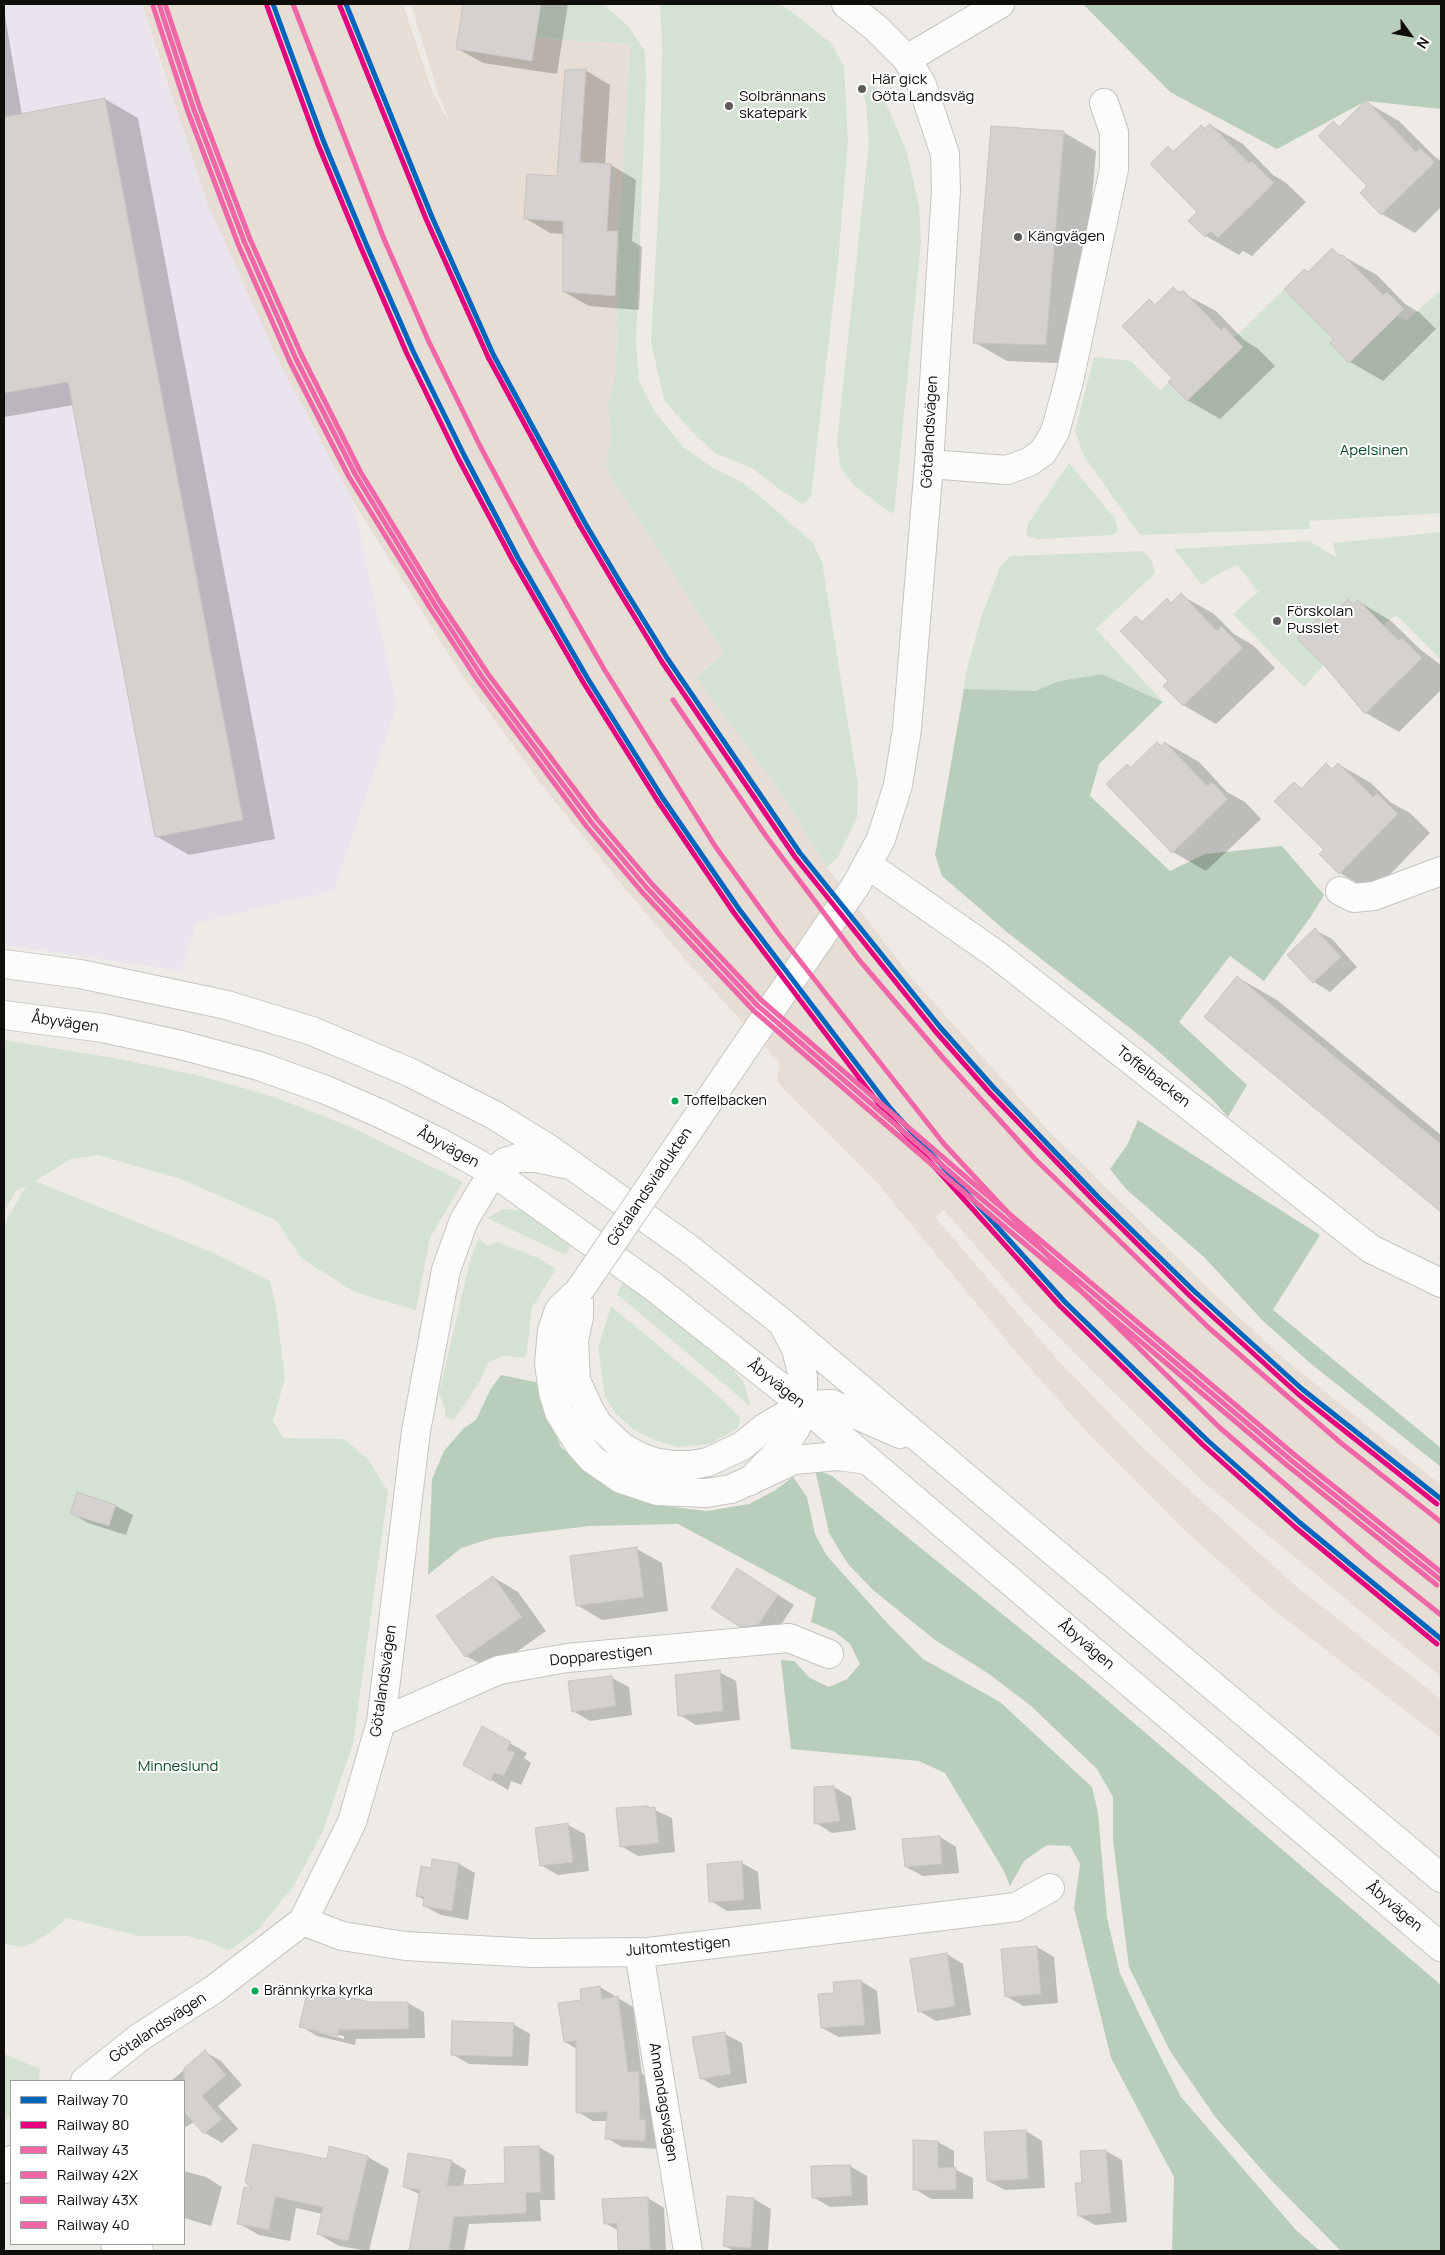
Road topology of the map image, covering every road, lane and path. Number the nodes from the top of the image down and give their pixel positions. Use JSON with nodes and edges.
{"nodes":[{"id":1,"x":846,"y":4,"type":"edge"},
{"id":2,"x":1000,"y":4,"type":"edge"},
{"id":3,"x":907,"y":59,"type":"junction"},
{"id":4,"x":1104,"y":103,"type":"dead end"},
{"id":5,"x":929,"y":464,"type":"junction"},
{"id":6,"x":1441,"y":871,"type":"edge"},
{"id":7,"x":862,"y":875,"type":"junction"},
{"id":8,"x":1340,"y":891,"type":"dead end"},
{"id":9,"x":4,"y":964,"type":"edge"},
{"id":10,"x":4,"y":1015,"type":"edge"},
{"id":11,"x":574,"y":1166,"type":"junction"},
{"id":12,"x":493,"y":1172,"type":"junction"},
{"id":13,"x":1441,"y":1283,"type":"edge"},
{"id":14,"x":579,"y":1291,"type":"junction"},
{"id":15,"x":780,"y":1320,"type":"junction"},
{"id":16,"x":803,"y":1405,"type":"junction"},
{"id":17,"x":939,"y":1454,"type":"junction"},
{"id":18,"x":868,"y":1460,"type":"junction"},
{"id":19,"x":750,"y":1480,"type":"junction"},
{"id":20,"x":829,"y":1654,"type":"dead end"},
{"id":21,"x":381,"y":1722,"type":"junction"},
{"id":22,"x":1441,"y":1878,"type":"edge"},
{"id":23,"x":1050,"y":1888,"type":"dead end"},
{"id":24,"x":303,"y":1920,"type":"junction"},
{"id":25,"x":1441,"y":1947,"type":"edge"},
{"id":26,"x":639,"y":1952,"type":"junction"},
{"id":27,"x":86,"y":2080,"type":"edge"},
{"id":28,"x":118,"y":2245,"type":"edge"},
{"id":29,"x":139,"y":2251,"type":"edge"},
{"id":30,"x":688,"y":2251,"type":"edge"}],
"edges":[{"from":1,"to":3,"type":"street","name":"Götalandsvägen"},
{"from":2,"to":3,"type":"street"},
{"from":3,"to":5,"type":"street","name":"Götalandsvägen"},
{"from":4,"to":5,"type":"street"},
{"from":5,"to":7,"type":"street","name":"Götalandsvägen"},
{"from":6,"to":8,"type":"street"},
{"from":7,"to":13,"type":"street","name":"Toffelbacken"},
{"from":7,"to":14,"type":"street","name":"Götalandsviadukten","bridge":true},
{"from":9,"to":11,"type":"street"},
{"from":10,"to":12,"type":"street","name":"Åbyvägen"},
{"from":11,"to":12,"type":"street"},
{"from":11,"to":15,"type":"street"},
{"from":12,"to":16,"type":"street","name":"Åbyvägen"},
{"from":12,"to":21,"type":"street","name":"Götalandsvägen"},
{"from":14,"to":16,"type":"street"},
{"from":14,"to":19,"type":"street","name":"Götalandsviadukten"},
{"from":15,"to":16,"type":"street"},
{"from":15,"to":17,"type":"street"},
{"from":16,"to":17,"type":"street"},
{"from":16,"to":18,"type":"street","name":"Åbyvägen"},
{"from":16,"to":19,"type":"street"},
{"from":17,"to":22,"type":"street"},
{"from":18,"to":19,"type":"street","name":"Götalandsviadukten"},
{"from":18,"to":25,"type":"street","name":"Åbyvägen"},
{"from":20,"to":21,"type":"street","name":"Dopparestigen"},
{"from":21,"to":24,"type":"street","name":"Götalandsvägen"},
{"from":23,"to":26,"type":"street","name":"Jultomtestigen"},
{"from":24,"to":26,"type":"street","name":"Jultomtestigen"},
{"from":24,"to":27,"type":"street","name":"Götalandsvägen"},
{"from":26,"to":30,"type":"street","name":"Annandagsvägen"},
{"from":28,"to":29,"type":"street"}]}
